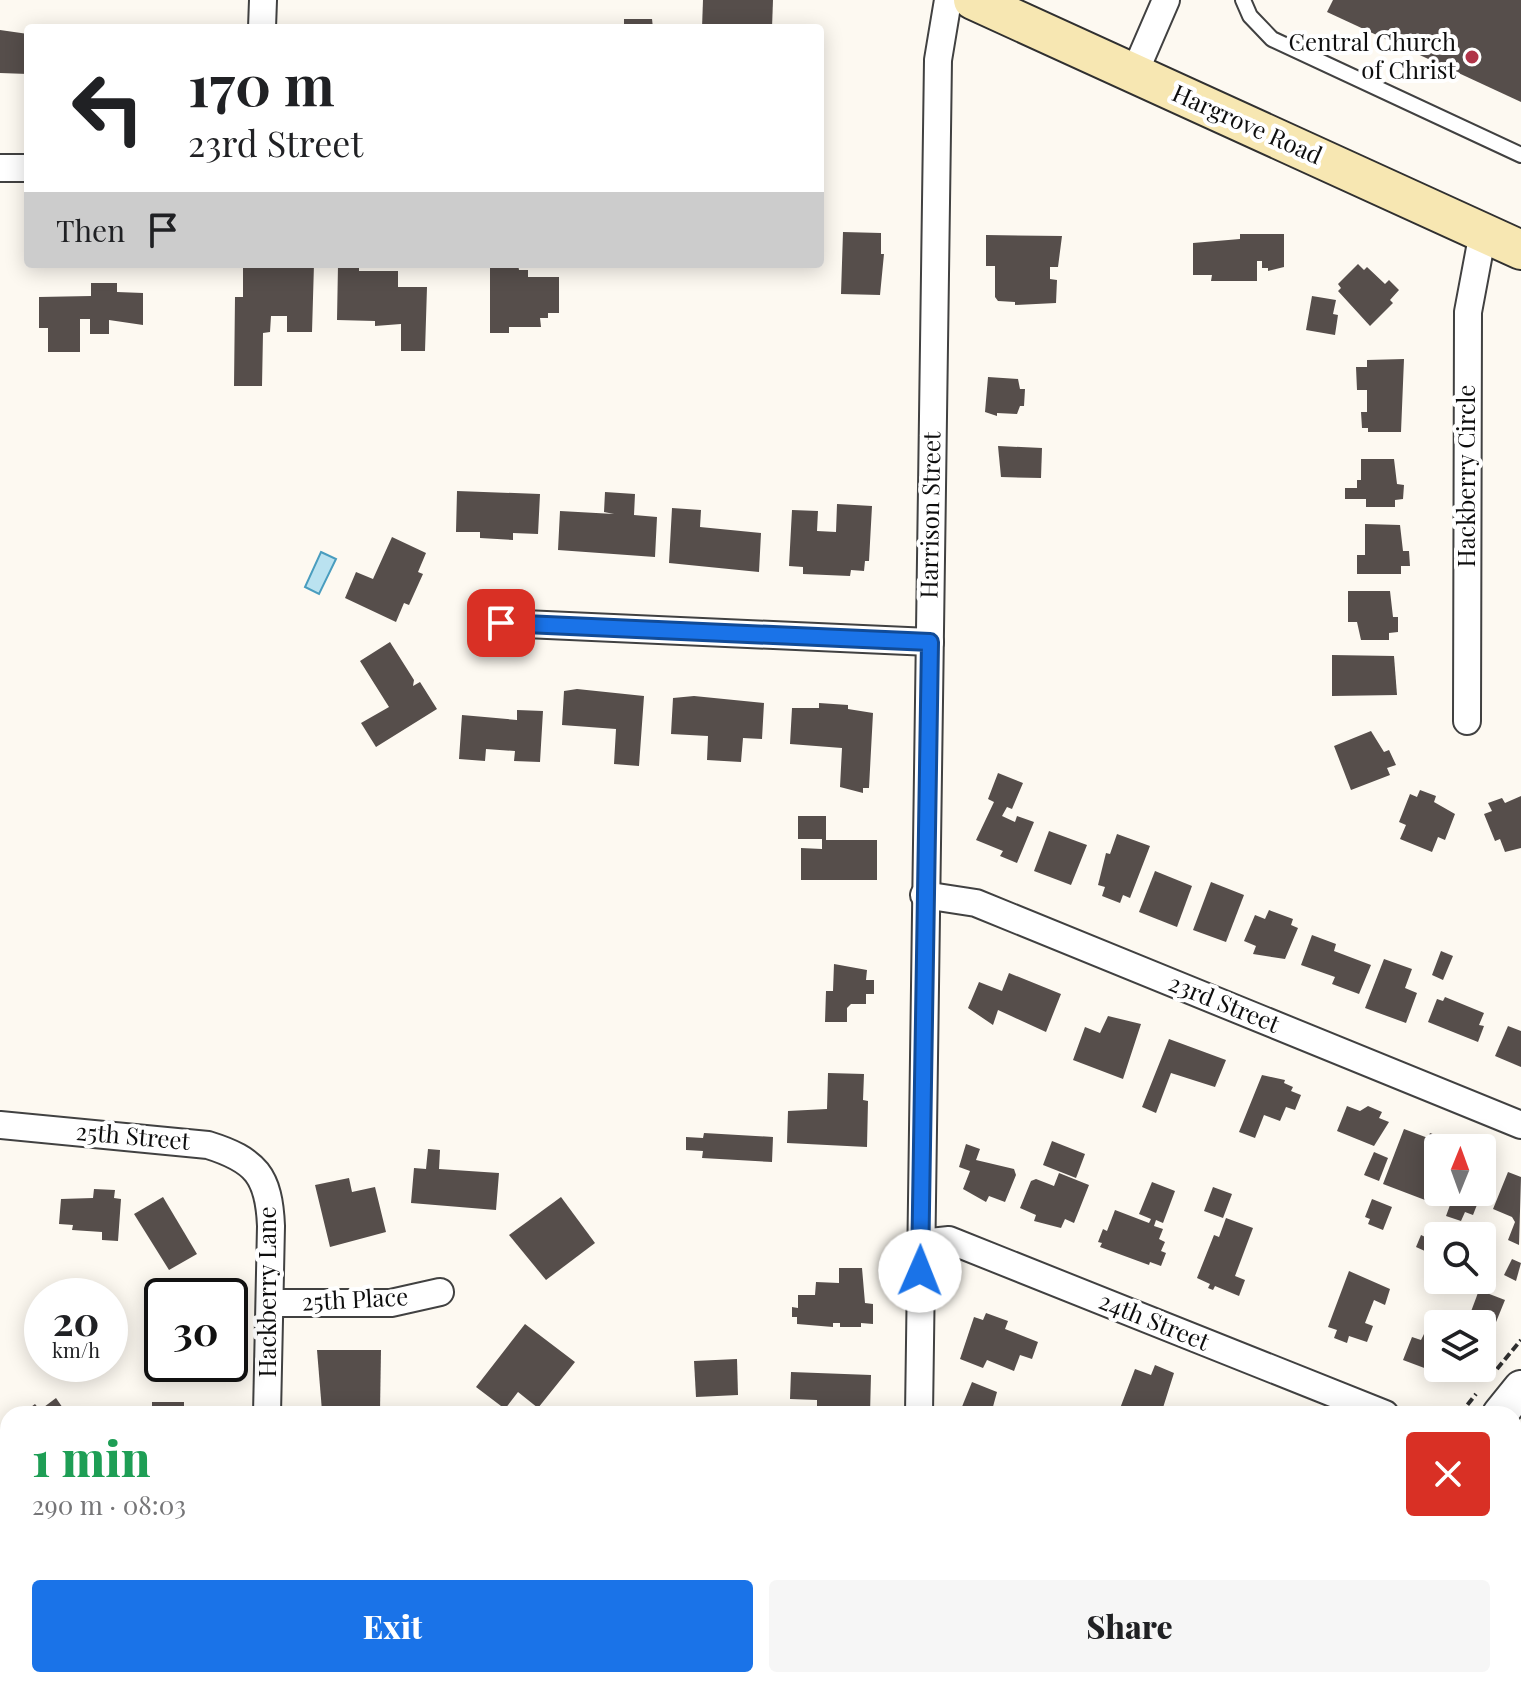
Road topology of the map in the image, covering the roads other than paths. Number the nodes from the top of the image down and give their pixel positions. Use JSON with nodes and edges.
{"nodes":[{"id":1,"x":263,"y":0,"type":"edge"},
{"id":2,"x":948,"y":0,"type":"edge"},
{"id":3,"x":973,"y":0,"type":"edge"},
{"id":4,"x":1166,"y":0,"type":"edge"},
{"id":5,"x":1243,"y":0,"type":"edge"},
{"id":6,"x":262,"y":24,"type":"edge"},
{"id":7,"x":1134,"y":74,"type":"junction"},
{"id":8,"x":1521,"y":155,"type":"edge"},
{"id":9,"x":0,"y":168,"type":"edge"},
{"id":10,"x":24,"y":168,"type":"edge"},
{"id":11,"x":1483,"y":232,"type":"junction"},
{"id":12,"x":1521,"y":250,"type":"edge"},
{"id":13,"x":501,"y":623,"type":"dead end"},
{"id":14,"x":930,"y":642,"type":"junction"},
{"id":15,"x":1467,"y":721,"type":"dead end"},
{"id":16,"x":924,"y":895,"type":"junction"},
{"id":17,"x":0,"y":1125,"type":"edge"},
{"id":18,"x":1521,"y":1125,"type":"edge"},
{"id":19,"x":259,"y":1171,"type":"joint"},
{"id":20,"x":921,"y":1243,"type":"junction"},
{"id":21,"x":440,"y":1292,"type":"dead end"},
{"id":22,"x":270,"y":1303,"type":"junction"},
{"id":23,"x":1521,"y":1388,"type":"edge"},
{"id":24,"x":267,"y":1406,"type":"edge"},
{"id":25,"x":919,"y":1406,"type":"edge"},
{"id":26,"x":1365,"y":1406,"type":"edge"},
{"id":27,"x":1506,"y":1406,"type":"edge"}],
"edges":[{"from":1,"to":6,"type":"street"},
{"from":2,"to":14,"type":"street","name":"Harrison Street"},
{"from":3,"to":7,"type":"main road","name":"Hargrove Road"},
{"from":4,"to":7,"type":"street"},
{"from":5,"to":8,"type":"lane"},
{"from":7,"to":11,"type":"main road","name":"Hargrove Road"},
{"from":9,"to":10,"type":"street"},
{"from":11,"to":12,"type":"main road","name":"Hargrove Road"},
{"from":11,"to":15,"type":"street","name":"Hackberry Circle"},
{"from":13,"to":14,"type":"street"},
{"from":14,"to":16,"type":"street","name":"Harrison Street"},
{"from":16,"to":18,"type":"street","name":"23rd Street"},
{"from":16,"to":20,"type":"street","name":"Harrison Street"},
{"from":17,"to":19,"type":"street","name":"25th Street"},
{"from":19,"to":22,"type":"street","name":"Hackberry Lane"},
{"from":20,"to":25,"type":"street","name":"Harrison Street"},
{"from":20,"to":26,"type":"street","name":"24th Street"},
{"from":21,"to":22,"type":"street","name":"25th Place"},
{"from":22,"to":24,"type":"street","name":"Hackberry Lane"},
{"from":23,"to":27,"type":"street"}]}
